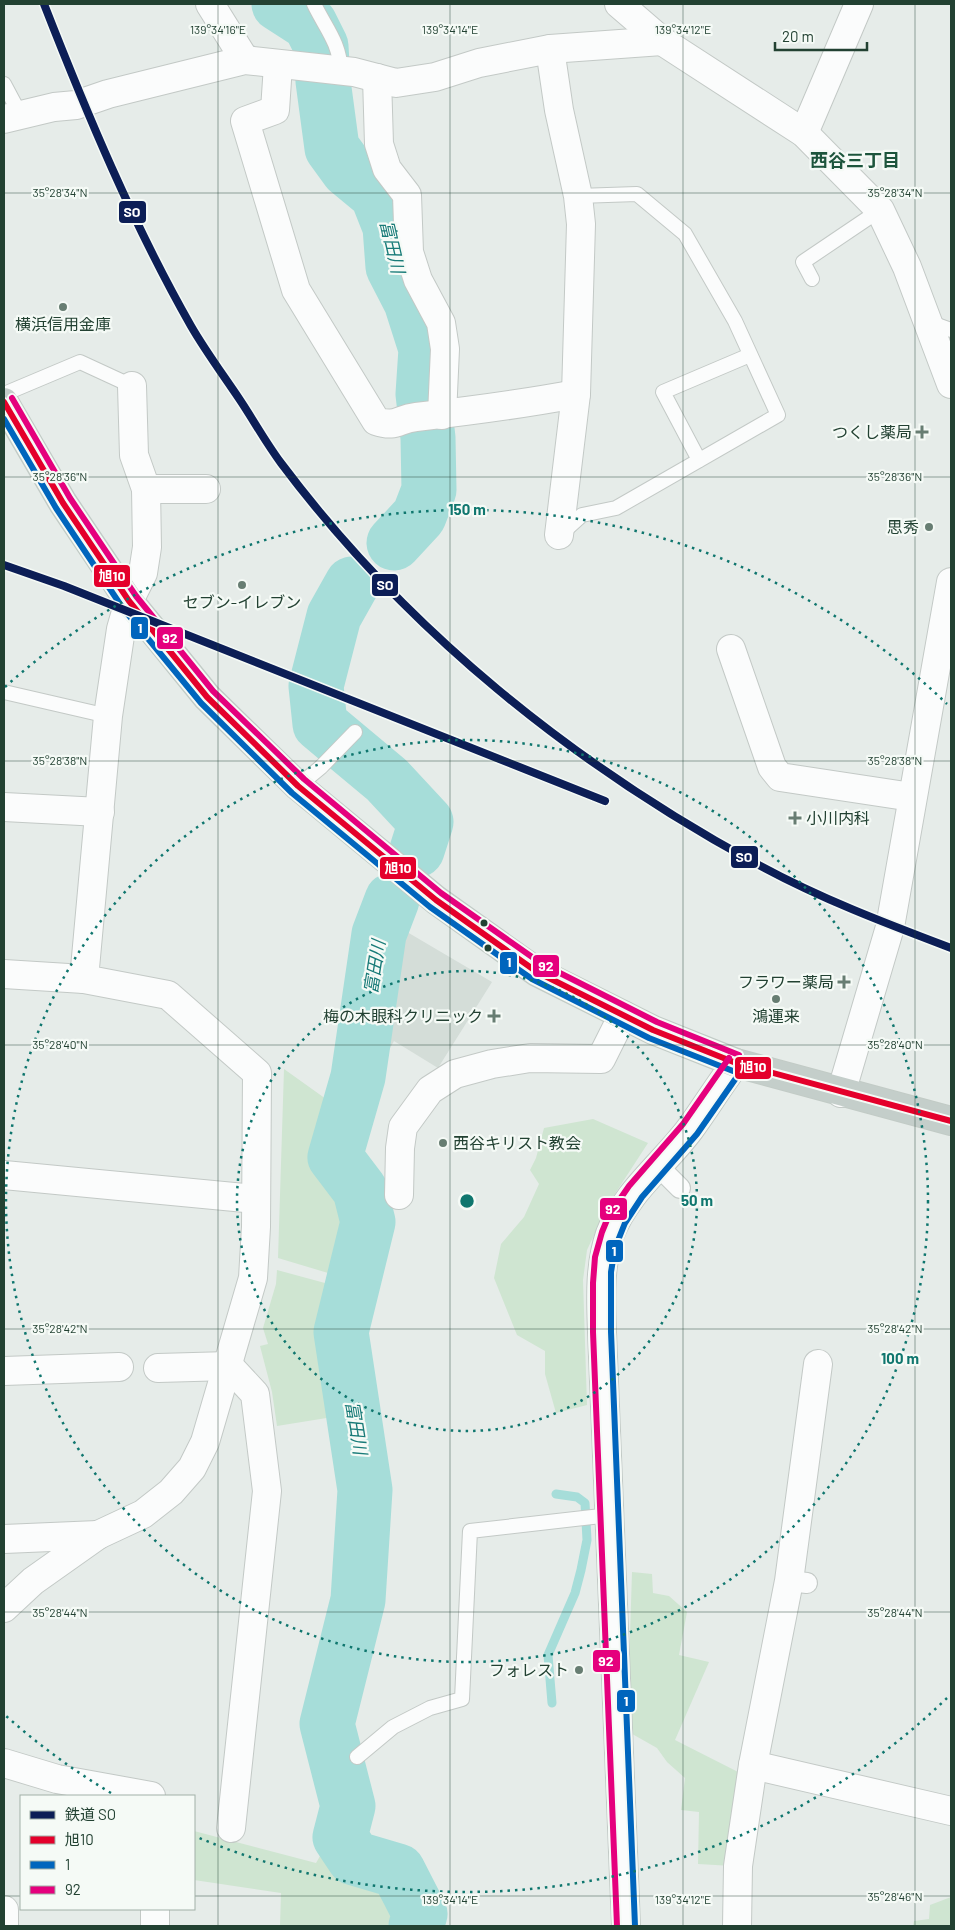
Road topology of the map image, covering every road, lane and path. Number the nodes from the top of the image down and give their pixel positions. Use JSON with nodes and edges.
{"nodes":[{"id":1,"x":210,"y":4,"type":"edge"},
{"id":2,"x":314,"y":4,"type":"edge"},
{"id":3,"x":619,"y":4,"type":"edge"},
{"id":4,"x":859,"y":4,"type":"edge"},
{"id":5,"x":662,"y":41,"type":"junction"},
{"id":6,"x":550,"y":49,"type":"junction"},
{"id":7,"x":245,"y":60,"type":"junction"},
{"id":8,"x":278,"y":65,"type":"junction"},
{"id":9,"x":328,"y":70,"type":"junction"},
{"id":10,"x":377,"y":78,"type":"junction"},
{"id":11,"x":4,"y":84,"type":"edge"},
{"id":12,"x":12,"y":117,"type":"edge"},
{"id":13,"x":804,"y":133,"type":"junction"},
{"id":14,"x":578,"y":196,"type":"junction"},
{"id":15,"x":880,"y":210,"type":"junction"},
{"id":16,"x":812,"y":279,"type":"dead end"},
{"id":17,"x":940,"y":326,"type":"edge"},
{"id":18,"x":750,"y":355,"type":"junction"},
{"id":19,"x":951,"y":384,"type":"edge"},
{"id":20,"x":132,"y":386,"type":"joint"},
{"id":21,"x":4,"y":394,"type":"edge"},
{"id":22,"x":576,"y":394,"type":"junction"},
{"id":23,"x":4,"y":402,"type":"edge"},
{"id":24,"x":429,"y":416,"type":"junction"},
{"id":25,"x":699,"y":460,"type":"junction"},
{"id":26,"x":146,"y":489,"type":"junction"},
{"id":27,"x":206,"y":489,"type":"dead end"},
{"id":28,"x":559,"y":535,"type":"joint"},
{"id":29,"x":951,"y":582,"type":"edge"},
{"id":30,"x":129,"y":601,"type":"junction"},
{"id":31,"x":731,"y":649,"type":"dead end"},
{"id":32,"x":4,"y":692,"type":"edge"},
{"id":33,"x":108,"y":716,"type":"junction"},
{"id":34,"x":353,"y":733,"type":"dead end"},
{"id":35,"x":298,"y":786,"type":"junction"},
{"id":36,"x":912,"y":797,"type":"junction"},
{"id":37,"x":4,"y":807,"type":"edge"},
{"id":38,"x":100,"y":812,"type":"junction"},
{"id":39,"x":4,"y":974,"type":"edge"},
{"id":40,"x":84,"y":979,"type":"junction"},
{"id":41,"x":623,"y":1015,"type":"junction"},
{"id":42,"x":736,"y":1063,"type":"junction"},
{"id":43,"x":840,"y":1093,"type":"junction"},
{"id":44,"x":951,"y":1121,"type":"edge"},
{"id":45,"x":659,"y":1167,"type":"junction"},
{"id":46,"x":4,"y":1175,"type":"edge"},
{"id":47,"x":680,"y":1188,"type":"dead end"},
{"id":48,"x":399,"y":1195,"type":"dead end"},
{"id":49,"x":256,"y":1198,"type":"junction"},
{"id":50,"x":818,"y":1364,"type":"dead end"},
{"id":51,"x":229,"y":1366,"type":"junction"},
{"id":52,"x":119,"y":1367,"type":"dead end"},
{"id":53,"x":158,"y":1368,"type":"dead end"},
{"id":54,"x":4,"y":1371,"type":"edge"},
{"id":55,"x":610,"y":1515,"type":"junction"},
{"id":56,"x":98,"y":1535,"type":"junction"},
{"id":57,"x":4,"y":1539,"type":"edge"},
{"id":58,"x":4,"y":1608,"type":"edge"},
{"id":59,"x":357,"y":1757,"type":"dead end"},
{"id":60,"x":4,"y":1763,"type":"edge"},
{"id":61,"x":753,"y":1765,"type":"junction"},
{"id":62,"x":146,"y":1795,"type":"edge"},
{"id":63,"x":951,"y":1810,"type":"edge"},
{"id":64,"x":231,"y":1828,"type":"dead end"},
{"id":65,"x":4,"y":1910,"type":"edge"},
{"id":66,"x":154,"y":1910,"type":"edge"},
{"id":67,"x":624,"y":1924,"type":"edge"},
{"id":68,"x":4,"y":1926,"type":"edge"},
{"id":69,"x":155,"y":1926,"type":"edge"},
{"id":70,"x":737,"y":1926,"type":"edge"}],
"edges":[{"from":1,"to":7,"type":"street"},
{"from":2,"to":9,"type":"lane"},
{"from":3,"to":5,"type":"street"},
{"from":4,"to":13,"type":"street"},
{"from":5,"to":6,"type":"street"},
{"from":5,"to":13,"type":"street"},
{"from":6,"to":10,"type":"street"},
{"from":6,"to":14,"type":"street"},
{"from":7,"to":8,"type":"street"},
{"from":7,"to":12,"type":"street"},
{"from":8,"to":9,"type":"street"},
{"from":8,"to":24,"type":"street"},
{"from":9,"to":10,"type":"street"},
{"from":10,"to":24,"type":"street"},
{"from":11,"to":12,"type":"lane"},
{"from":13,"to":15,"type":"street"},
{"from":14,"to":18,"type":"lane"},
{"from":14,"to":22,"type":"street"},
{"from":15,"to":16,"type":"lane"},
{"from":15,"to":17,"type":"street"},
{"from":17,"to":19,"type":"street"},
{"from":18,"to":25,"type":"lane"},
{"from":18,"to":25,"type":"lane"},
{"from":20,"to":21,"type":"lane"},
{"from":20,"to":26,"type":"street"},
{"from":22,"to":24,"type":"street"},
{"from":22,"to":28,"type":"street"},
{"from":23,"to":30,"type":"highway"},
{"from":25,"to":28,"type":"lane"},
{"from":26,"to":27,"type":"street"},
{"from":26,"to":30,"type":"street"},
{"from":29,"to":36,"type":"street"},
{"from":30,"to":33,"type":"street"},
{"from":30,"to":35,"type":"highway"},
{"from":31,"to":36,"type":"street"},
{"from":32,"to":33,"type":"lane"},
{"from":33,"to":38,"type":"street"},
{"from":34,"to":35,"type":"lane"},
{"from":35,"to":41,"type":"highway"},
{"from":36,"to":43,"type":"street"},
{"from":37,"to":38,"type":"street"},
{"from":38,"to":40,"type":"street"},
{"from":39,"to":40,"type":"street"},
{"from":40,"to":49,"type":"street"},
{"from":41,"to":42,"type":"highway"},
{"from":41,"to":48,"type":"street"},
{"from":42,"to":43,"type":"highway"},
{"from":42,"to":45,"type":"street"},
{"from":43,"to":44,"type":"highway"},
{"from":45,"to":47,"type":"street"},
{"from":45,"to":55,"type":"street"},
{"from":46,"to":49,"type":"street"},
{"from":49,"to":51,"type":"street"},
{"from":50,"to":61,"type":"street"},
{"from":51,"to":53,"type":"street"},
{"from":51,"to":56,"type":"street"},
{"from":51,"to":64,"type":"street"},
{"from":52,"to":54,"type":"street"},
{"from":55,"to":59,"type":"lane"},
{"from":55,"to":67,"type":"street"},
{"from":56,"to":57,"type":"street"},
{"from":56,"to":58,"type":"street"},
{"from":60,"to":62,"type":"street"},
{"from":61,"to":63,"type":"street"},
{"from":61,"to":70,"type":"street"},
{"from":65,"to":68,"type":"street"},
{"from":66,"to":69,"type":"street"}]}
